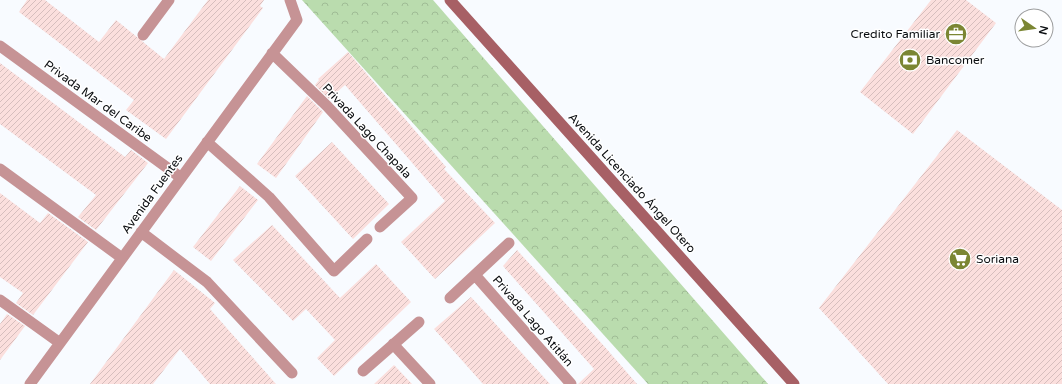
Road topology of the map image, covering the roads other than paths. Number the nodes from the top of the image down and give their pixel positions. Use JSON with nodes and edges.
{"nodes":[{"id":1,"x":170,"y":0,"type":"edge"},
{"id":2,"x":290,"y":0,"type":"edge"},
{"id":3,"x":450,"y":0,"type":"edge"},
{"id":4,"x":143,"y":35,"type":"dead end"},
{"id":5,"x":0,"y":46,"type":"edge"},
{"id":6,"x":272,"y":53,"type":"junction"},
{"id":7,"x":207,"y":142,"type":"junction"},
{"id":8,"x":0,"y":169,"type":"edge"},
{"id":9,"x":180,"y":177,"type":"junction"},
{"id":10,"x":380,"y":226,"type":"dead end"},
{"id":11,"x":141,"y":232,"type":"junction"},
{"id":12,"x":367,"y":239,"type":"dead end"},
{"id":13,"x":509,"y":243,"type":"dead end"},
{"id":14,"x":122,"y":258,"type":"junction"},
{"id":15,"x":475,"y":275,"type":"junction"},
{"id":16,"x":450,"y":298,"type":"dead end"},
{"id":17,"x":0,"y":300,"type":"edge"},
{"id":18,"x":419,"y":322,"type":"dead end"},
{"id":19,"x":60,"y":343,"type":"junction"},
{"id":20,"x":394,"y":344,"type":"junction"},
{"id":21,"x":363,"y":371,"type":"dead end"},
{"id":22,"x":292,"y":373,"type":"dead end"},
{"id":23,"x":30,"y":384,"type":"edge"},
{"id":24,"x":430,"y":384,"type":"edge"},
{"id":25,"x":571,"y":384,"type":"edge"},
{"id":26,"x":794,"y":384,"type":"edge"}],
"edges":[{"from":1,"to":4,"type":"street"},
{"from":2,"to":6,"type":"street","name":"Avenida Fuentes"},
{"from":3,"to":26,"type":"main road","name":"Avenida Licenciado Ángel Otero"},
{"from":5,"to":9,"type":"street","name":"Privada Mar del Caribe"},
{"from":6,"to":7,"type":"street","name":"Avenida Fuentes"},
{"from":6,"to":10,"type":"street","name":"Privada Lago Chapala"},
{"from":7,"to":9,"type":"street","name":"Avenida Fuentes"},
{"from":7,"to":12,"type":"street"},
{"from":8,"to":14,"type":"street"},
{"from":9,"to":11,"type":"street","name":"Avenida Fuentes"},
{"from":11,"to":14,"type":"street","name":"Avenida Fuentes"},
{"from":11,"to":22,"type":"street"},
{"from":13,"to":15,"type":"street","name":"Privada Lago Atitlán"},
{"from":14,"to":19,"type":"street","name":"Avenida Fuentes"},
{"from":15,"to":16,"type":"street","name":"Privada Lago Atitlán"},
{"from":15,"to":25,"type":"street","name":"Privada Lago Atitlán"},
{"from":17,"to":19,"type":"street"},
{"from":18,"to":20,"type":"street"},
{"from":19,"to":23,"type":"street","name":"Avenida Fuentes"},
{"from":20,"to":21,"type":"street"},
{"from":20,"to":24,"type":"street"}]}
